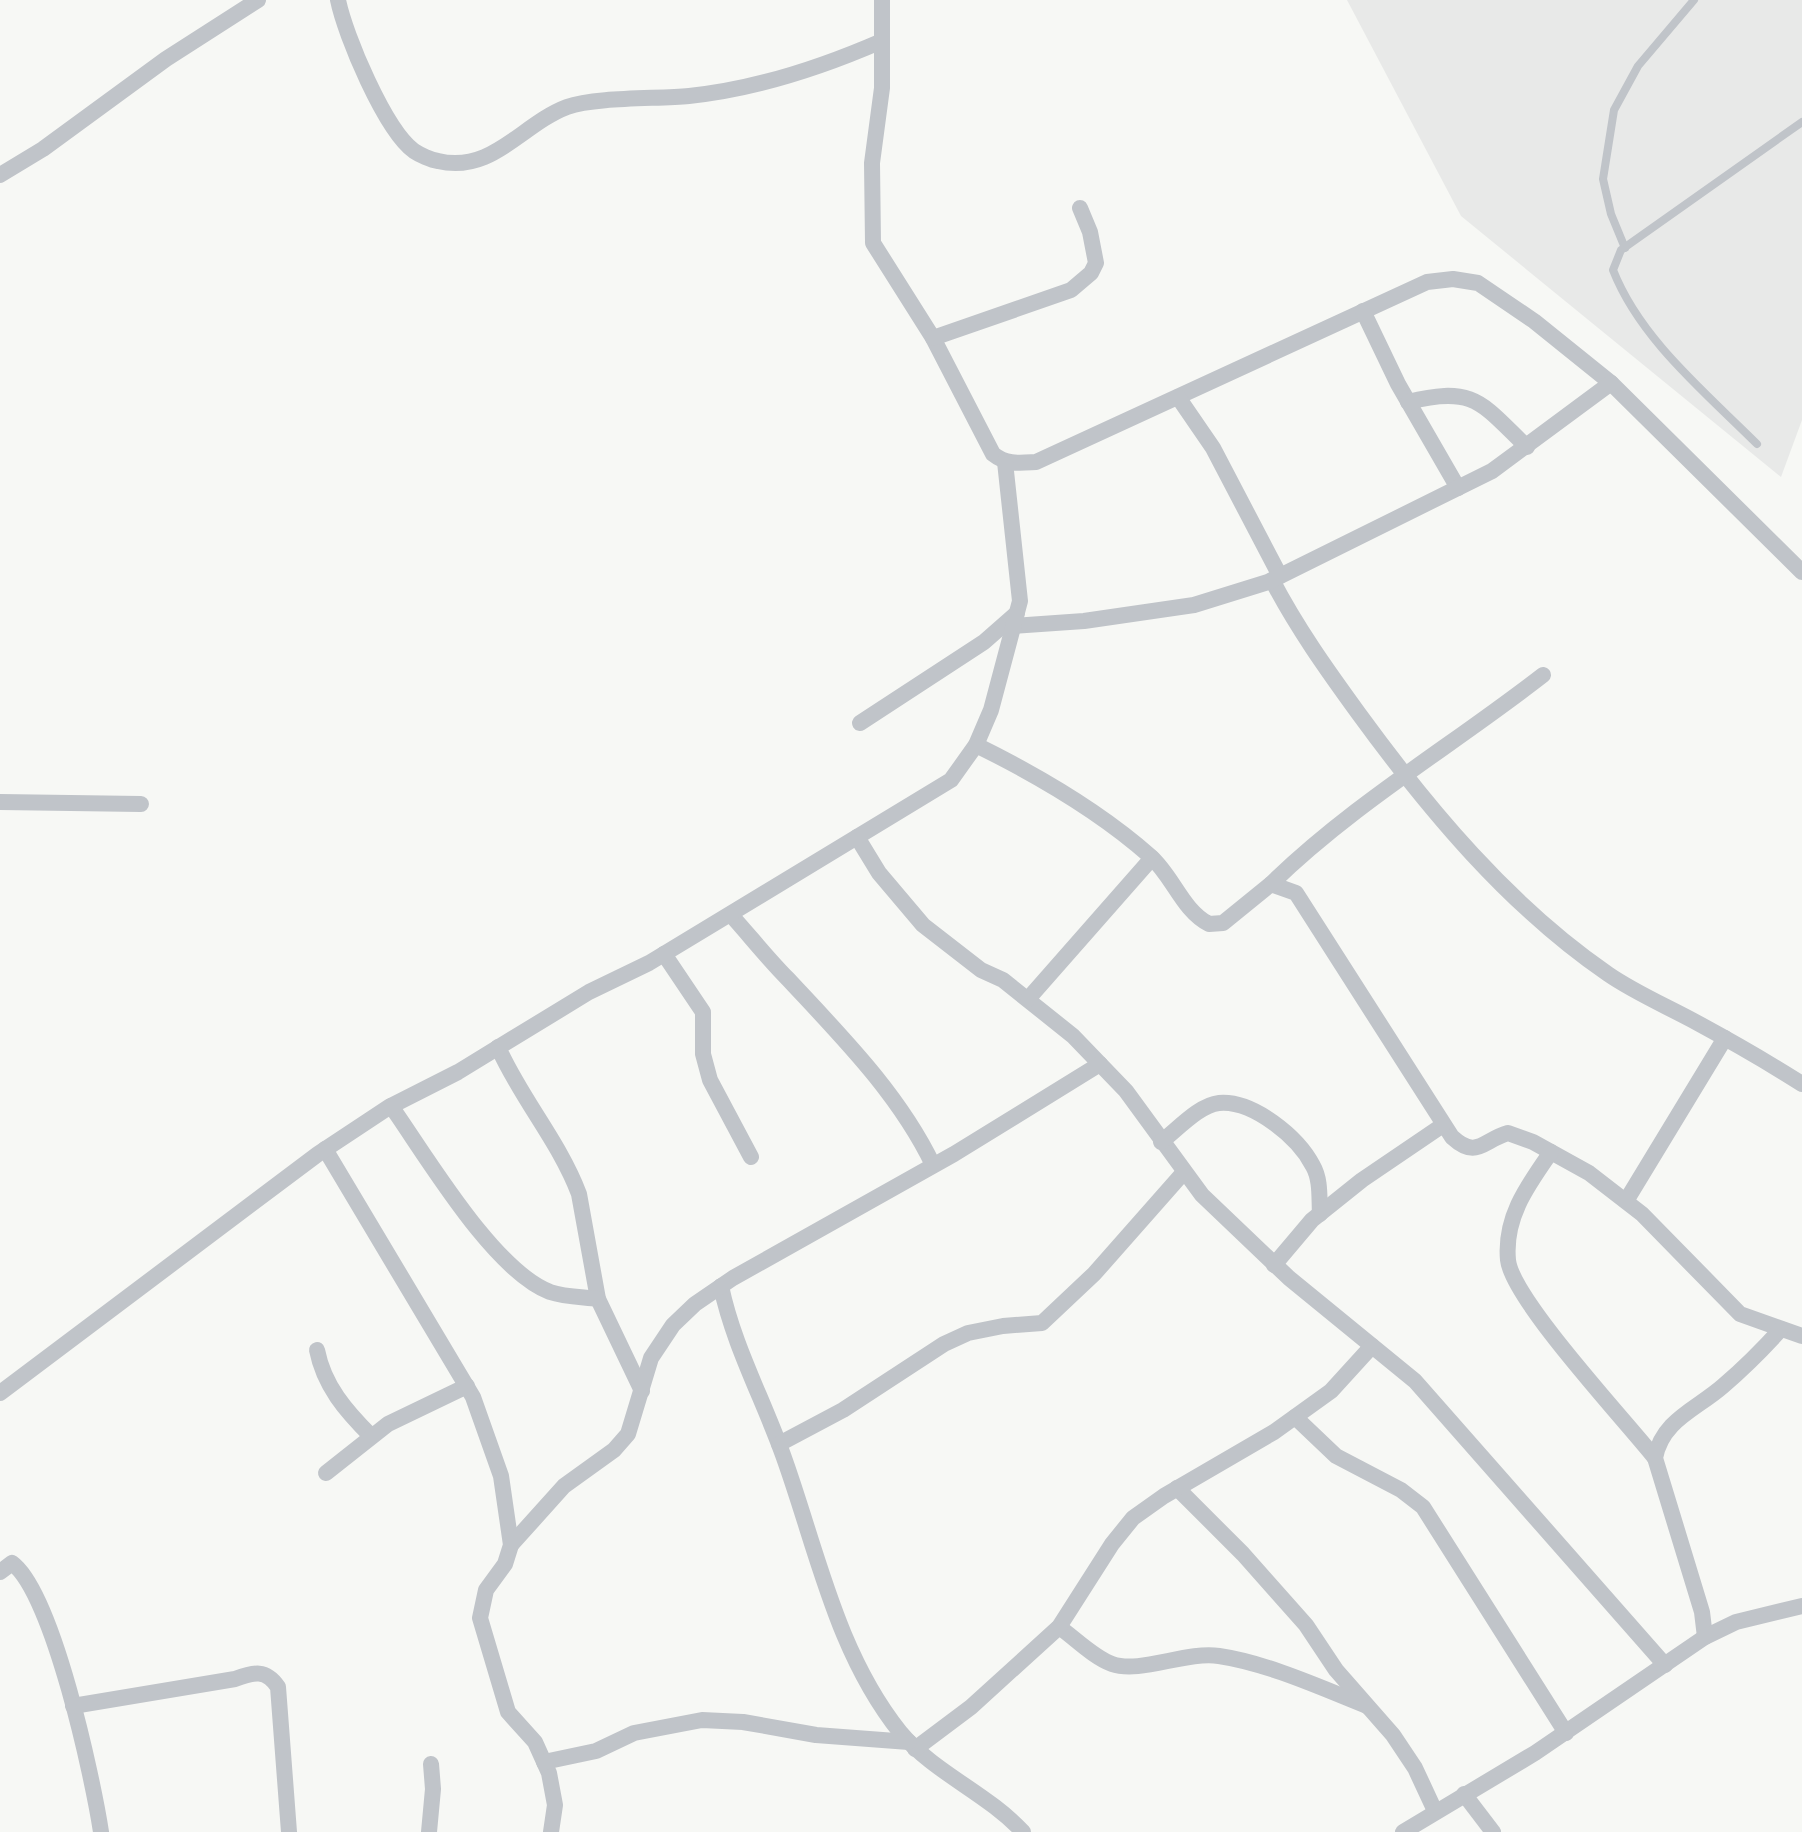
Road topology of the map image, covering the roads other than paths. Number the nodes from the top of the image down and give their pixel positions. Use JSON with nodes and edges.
{"nodes":[{"id":1,"x":258,"y":0,"type":"edge"},
{"id":2,"x":338,"y":0,"type":"edge"},
{"id":3,"x":882,"y":0,"type":"edge"},
{"id":4,"x":1694,"y":0,"type":"edge"},
{"id":5,"x":883,"y":41,"type":"junction"},
{"id":6,"x":1802,"y":122,"type":"edge"},
{"id":7,"x":0,"y":175,"type":"edge"},
{"id":8,"x":1080,"y":208,"type":"dead end"},
{"id":9,"x":1625,"y":248,"type":"junction"},
{"id":10,"x":1363,"y":311,"type":"junction"},
{"id":11,"x":933,"y":338,"type":"junction"},
{"id":12,"x":1611,"y":383,"type":"junction"},
{"id":13,"x":1178,"y":397,"type":"junction"},
{"id":14,"x":1408,"y":402,"type":"junction"},
{"id":15,"x":1757,"y":443,"type":"dead end"},
{"id":16,"x":1527,"y":447,"type":"junction"},
{"id":17,"x":1005,"y":461,"type":"junction"},
{"id":18,"x":1458,"y":488,"type":"junction"},
{"id":19,"x":1802,"y":546,"type":"edge"},
{"id":20,"x":1788,"y":556,"type":"junction"},
{"id":21,"x":1802,"y":572,"type":"edge"},
{"id":22,"x":1276,"y":578,"type":"junction"},
{"id":23,"x":1015,"y":619,"type":"junction"},
{"id":24,"x":1544,"y":675,"type":"dead end"},
{"id":25,"x":860,"y":723,"type":"dead end"},
{"id":26,"x":975,"y":746,"type":"junction"},
{"id":27,"x":1405,"y":777,"type":"junction"},
{"id":28,"x":0,"y":802,"type":"edge"},
{"id":29,"x":141,"y":804,"type":"dead end"},
{"id":30,"x":857,"y":838,"type":"junction"},
{"id":31,"x":1152,"y":858,"type":"junction"},
{"id":32,"x":1271,"y":884,"type":"junction"},
{"id":33,"x":731,"y":915,"type":"junction"},
{"id":34,"x":664,"y":954,"type":"junction"},
{"id":35,"x":1028,"y":999,"type":"junction"},
{"id":36,"x":1726,"y":1038,"type":"junction"},
{"id":37,"x":498,"y":1047,"type":"junction"},
{"id":38,"x":1100,"y":1064,"type":"junction"},
{"id":39,"x":1802,"y":1084,"type":"edge"},
{"id":40,"x":391,"y":1106,"type":"junction"},
{"id":41,"x":1443,"y":1125,"type":"junction"},
{"id":42,"x":1161,"y":1142,"type":"junction"},
{"id":43,"x":325,"y":1149,"type":"junction"},
{"id":44,"x":1551,"y":1152,"type":"junction"},
{"id":45,"x":751,"y":1157,"type":"dead end"},
{"id":46,"x":933,"y":1165,"type":"junction"},
{"id":47,"x":1184,"y":1172,"type":"junction"},
{"id":48,"x":1626,"y":1201,"type":"junction"},
{"id":49,"x":1320,"y":1214,"type":"junction"},
{"id":50,"x":1274,"y":1265,"type":"junction"},
{"id":51,"x":721,"y":1286,"type":"junction"},
{"id":52,"x":598,"y":1299,"type":"junction"},
{"id":53,"x":1782,"y":1329,"type":"junction"},
{"id":54,"x":1802,"y":1336,"type":"edge"},
{"id":55,"x":1372,"y":1346,"type":"junction"},
{"id":56,"x":317,"y":1350,"type":"dead end"},
{"id":57,"x":467,"y":1386,"type":"junction"},
{"id":58,"x":642,"y":1391,"type":"junction"},
{"id":59,"x":0,"y":1393,"type":"edge"},
{"id":60,"x":1294,"y":1417,"type":"junction"},
{"id":61,"x":371,"y":1436,"type":"junction"},
{"id":62,"x":779,"y":1444,"type":"junction"},
{"id":63,"x":1656,"y":1458,"type":"junction"},
{"id":64,"x":326,"y":1473,"type":"dead end"},
{"id":65,"x":1177,"y":1488,"type":"junction"},
{"id":66,"x":511,"y":1545,"type":"junction"},
{"id":67,"x":0,"y":1572,"type":"edge"},
{"id":68,"x":1802,"y":1606,"type":"edge"},
{"id":69,"x":1059,"y":1627,"type":"junction"},
{"id":70,"x":1705,"y":1637,"type":"junction"},
{"id":71,"x":1665,"y":1665,"type":"junction"},
{"id":72,"x":73,"y":1706,"type":"junction"},
{"id":73,"x":1369,"y":1707,"type":"junction"},
{"id":74,"x":1566,"y":1732,"type":"junction"},
{"id":75,"x":912,"y":1746,"type":"junction"},
{"id":76,"x":544,"y":1762,"type":"junction"},
{"id":77,"x":431,"y":1764,"type":"dead end"},
{"id":78,"x":1464,"y":1794,"type":"junction"},
{"id":79,"x":1435,"y":1811,"type":"junction"},
{"id":80,"x":101,"y":1832,"type":"edge"},
{"id":81,"x":289,"y":1832,"type":"edge"},
{"id":82,"x":429,"y":1832,"type":"edge"},
{"id":83,"x":551,"y":1832,"type":"edge"},
{"id":84,"x":1023,"y":1832,"type":"edge"},
{"id":85,"x":1404,"y":1832,"type":"edge"},
{"id":86,"x":1493,"y":1832,"type":"edge"}],
"edges":[{"from":1,"to":7,"type":"street"},
{"from":2,"to":5,"type":"street"},
{"from":3,"to":5,"type":"street"},
{"from":4,"to":9,"type":"lane"},
{"from":5,"to":11,"type":"street"},
{"from":6,"to":9,"type":"lane"},
{"from":8,"to":11,"type":"street"},
{"from":9,"to":15,"type":"lane"},
{"from":10,"to":12,"type":"street"},
{"from":10,"to":13,"type":"street"},
{"from":10,"to":14,"type":"street"},
{"from":11,"to":17,"type":"street"},
{"from":12,"to":16,"type":"street"},
{"from":12,"to":20,"type":"street"},
{"from":13,"to":17,"type":"street"},
{"from":13,"to":22,"type":"street"},
{"from":14,"to":16,"type":"street"},
{"from":14,"to":18,"type":"street"},
{"from":16,"to":18,"type":"street"},
{"from":17,"to":23,"type":"street"},
{"from":18,"to":22,"type":"street"},
{"from":19,"to":20,"type":"street"},
{"from":20,"to":21,"type":"street"},
{"from":22,"to":23,"type":"street"},
{"from":22,"to":27,"type":"street"},
{"from":23,"to":25,"type":"street"},
{"from":23,"to":26,"type":"street"},
{"from":24,"to":27,"type":"street"},
{"from":26,"to":30,"type":"street"},
{"from":26,"to":31,"type":"street"},
{"from":27,"to":32,"type":"street"},
{"from":27,"to":36,"type":"street"},
{"from":28,"to":29,"type":"street"},
{"from":30,"to":33,"type":"street"},
{"from":30,"to":35,"type":"street"},
{"from":31,"to":32,"type":"street"},
{"from":31,"to":35,"type":"street"},
{"from":32,"to":41,"type":"street"},
{"from":33,"to":34,"type":"street"},
{"from":33,"to":46,"type":"street"},
{"from":34,"to":37,"type":"street"},
{"from":34,"to":45,"type":"street"},
{"from":35,"to":38,"type":"street"},
{"from":36,"to":39,"type":"street"},
{"from":36,"to":48,"type":"street"},
{"from":37,"to":40,"type":"street"},
{"from":37,"to":52,"type":"street"},
{"from":38,"to":42,"type":"street"},
{"from":38,"to":46,"type":"street"},
{"from":40,"to":43,"type":"street"},
{"from":40,"to":52,"type":"street"},
{"from":41,"to":44,"type":"street"},
{"from":41,"to":49,"type":"street"},
{"from":42,"to":47,"type":"street"},
{"from":42,"to":49,"type":"street"},
{"from":43,"to":57,"type":"street"},
{"from":43,"to":59,"type":"street"},
{"from":44,"to":48,"type":"street"},
{"from":44,"to":63,"type":"street"},
{"from":46,"to":51,"type":"street"},
{"from":47,"to":50,"type":"street"},
{"from":47,"to":62,"type":"street"},
{"from":48,"to":53,"type":"street"},
{"from":49,"to":50,"type":"street"},
{"from":50,"to":55,"type":"street"},
{"from":51,"to":58,"type":"street"},
{"from":51,"to":62,"type":"street"},
{"from":52,"to":58,"type":"street"},
{"from":53,"to":54,"type":"street"},
{"from":53,"to":63,"type":"street"},
{"from":55,"to":60,"type":"street"},
{"from":55,"to":71,"type":"street"},
{"from":56,"to":61,"type":"street"},
{"from":57,"to":61,"type":"street"},
{"from":57,"to":66,"type":"street"},
{"from":58,"to":66,"type":"street"},
{"from":60,"to":65,"type":"street"},
{"from":60,"to":74,"type":"street"},
{"from":61,"to":64,"type":"street"},
{"from":62,"to":75,"type":"street"},
{"from":63,"to":70,"type":"street"},
{"from":65,"to":69,"type":"street"},
{"from":65,"to":73,"type":"street"},
{"from":66,"to":76,"type":"street"},
{"from":67,"to":72,"type":"street"},
{"from":68,"to":70,"type":"street"},
{"from":69,"to":73,"type":"street"},
{"from":69,"to":75,"type":"street"},
{"from":70,"to":71,"type":"street"},
{"from":71,"to":74,"type":"street"},
{"from":72,"to":80,"type":"street"},
{"from":72,"to":81,"type":"street"},
{"from":73,"to":79,"type":"street"},
{"from":74,"to":78,"type":"street"},
{"from":75,"to":76,"type":"street"},
{"from":75,"to":84,"type":"street"},
{"from":76,"to":83,"type":"street"},
{"from":77,"to":82,"type":"street"},
{"from":78,"to":79,"type":"street"},
{"from":78,"to":86,"type":"street"},
{"from":79,"to":85,"type":"street"}]}
